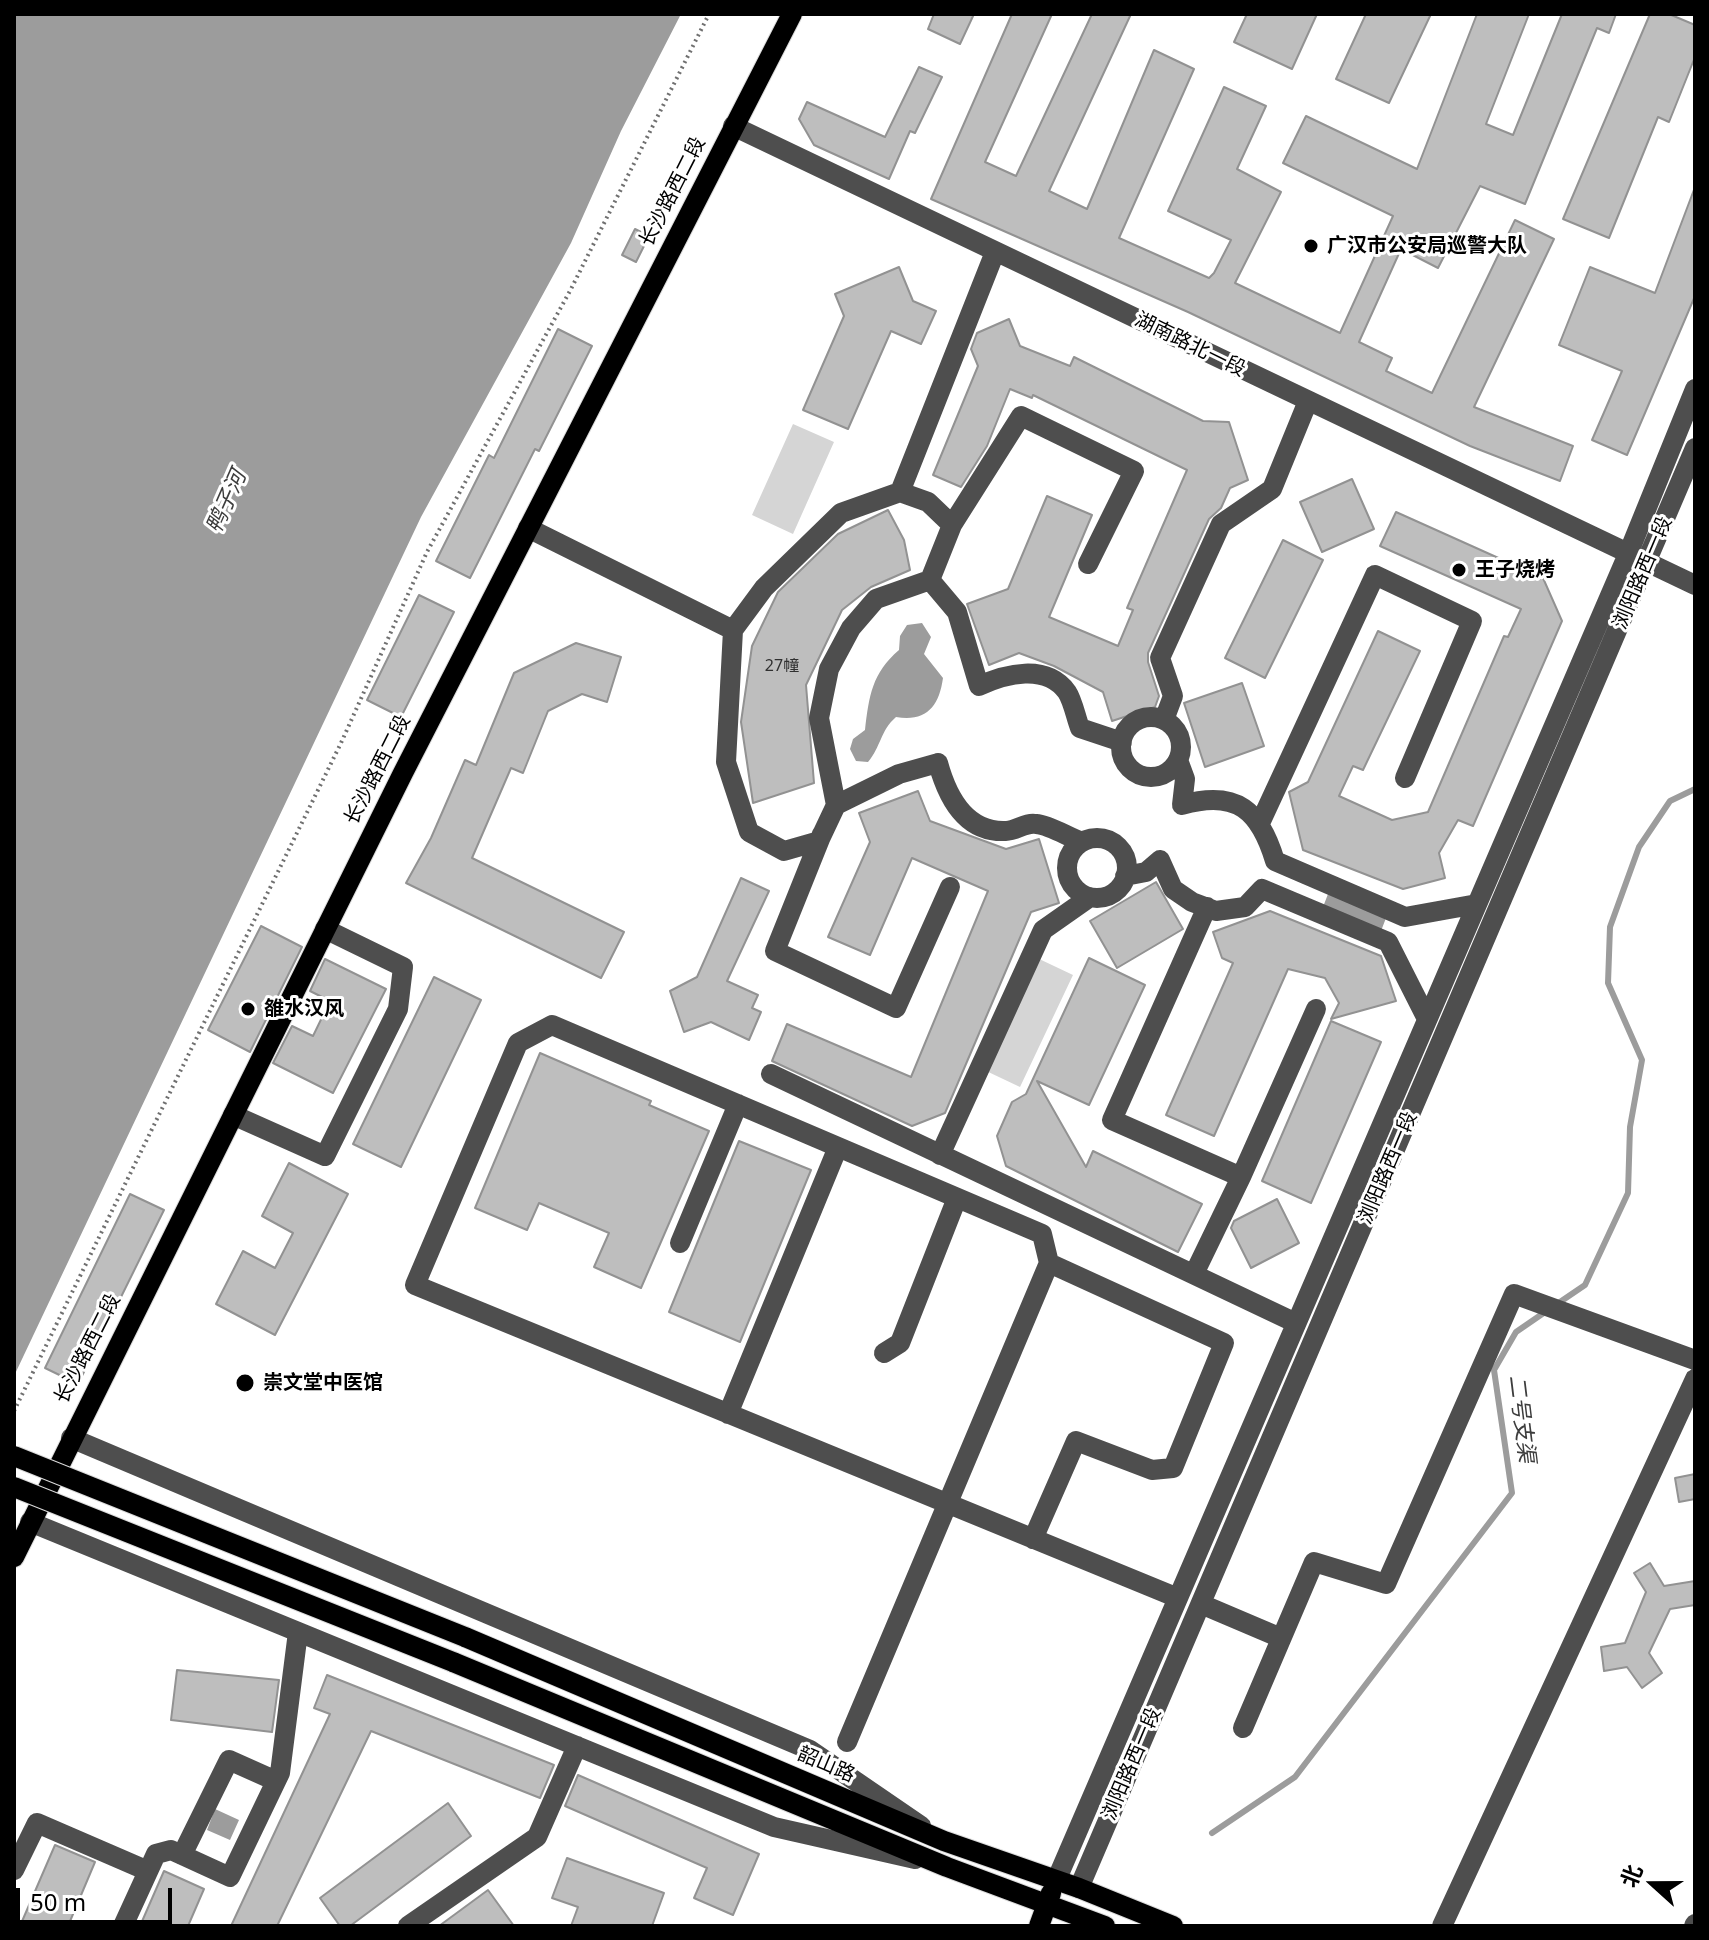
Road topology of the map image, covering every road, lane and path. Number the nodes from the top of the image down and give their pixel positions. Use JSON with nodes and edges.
{"nodes":[{"id":1,"x":709,"y":14,"type":"edge"},
{"id":2,"x":792,"y":14,"type":"edge"},
{"id":3,"x":733,"y":126,"type":"junction"},
{"id":4,"x":995,"y":252,"type":"junction"},
{"id":5,"x":1695,"y":389,"type":"edge"},
{"id":6,"x":1308,"y":401,"type":"junction"},
{"id":7,"x":1695,"y":448,"type":"edge"},
{"id":8,"x":900,"y":492,"type":"junction"},
{"id":9,"x":952,"y":525,"type":"junction"},
{"id":10,"x":528,"y":528,"type":"junction"},
{"id":11,"x":1628,"y":554,"type":"junction"},
{"id":12,"x":1088,"y":564,"type":"dead end"},
{"id":13,"x":1647,"y":564,"type":"junction"},
{"id":14,"x":930,"y":580,"type":"junction"},
{"id":15,"x":1695,"y":585,"type":"edge"},
{"id":16,"x":733,"y":630,"type":"junction"},
{"id":17,"x":1164,"y":720,"type":"junction"},
{"id":18,"x":1122,"y":742,"type":"junction"},
{"id":19,"x":1178,"y":760,"type":"junction"},
{"id":20,"x":1405,"y":778,"type":"dead end"},
{"id":21,"x":836,"y":805,"type":"junction"},
{"id":22,"x":1261,"y":821,"type":"junction"},
{"id":23,"x":819,"y":841,"type":"junction"},
{"id":24,"x":1082,"y":842,"type":"junction"},
{"id":25,"x":1125,"y":876,"type":"junction"},
{"id":26,"x":950,"y":887,"type":"dead end"},
{"id":27,"x":1090,"y":897,"type":"junction"},
{"id":28,"x":1477,"y":904,"type":"junction"},
{"id":29,"x":1207,"y":907,"type":"junction"},
{"id":30,"x":325,"y":929,"type":"junction"},
{"id":31,"x":1316,"y":1009,"type":"dead end"},
{"id":32,"x":1427,"y":1019,"type":"junction"},
{"id":33,"x":771,"y":1074,"type":"dead end"},
{"id":34,"x":738,"y":1104,"type":"junction"},
{"id":35,"x":233,"y":1115,"type":"junction"},
{"id":36,"x":838,"y":1147,"type":"junction"},
{"id":37,"x":940,"y":1155,"type":"junction"},
{"id":38,"x":1241,"y":1177,"type":"junction"},
{"id":39,"x":957,"y":1198,"type":"junction"},
{"id":40,"x":680,"y":1243,"type":"dead end"},
{"id":41,"x":1049,"y":1263,"type":"junction"},
{"id":42,"x":1195,"y":1272,"type":"junction"},
{"id":43,"x":1296,"y":1323,"type":"junction"},
{"id":44,"x":884,"y":1353,"type":"dead end"},
{"id":45,"x":1693,"y":1355,"type":"edge"},
{"id":46,"x":1695,"y":1379,"type":"edge"},
{"id":47,"x":14,"y":1411,"type":"edge"},
{"id":48,"x":728,"y":1414,"type":"junction"},
{"id":49,"x":71,"y":1438,"type":"junction"},
{"id":50,"x":14,"y":1456,"type":"edge"},
{"id":51,"x":14,"y":1487,"type":"edge"},
{"id":52,"x":948,"y":1504,"type":"junction"},
{"id":53,"x":30,"y":1522,"type":"junction"},
{"id":54,"x":1033,"y":1539,"type":"junction"},
{"id":55,"x":14,"y":1557,"type":"edge"},
{"id":56,"x":1178,"y":1598,"type":"junction"},
{"id":57,"x":1201,"y":1604,"type":"junction"},
{"id":58,"x":298,"y":1632,"type":"junction"},
{"id":59,"x":1281,"y":1638,"type":"junction"},
{"id":60,"x":1243,"y":1728,"type":"dead end"},
{"id":61,"x":847,"y":1742,"type":"dead end"},
{"id":62,"x":577,"y":1746,"type":"junction"},
{"id":63,"x":276,"y":1781,"type":"junction"},
{"id":64,"x":944,"y":1841,"type":"junction"},
{"id":65,"x":182,"y":1855,"type":"junction"},
{"id":66,"x":947,"y":1867,"type":"junction"},
{"id":67,"x":14,"y":1870,"type":"edge"},
{"id":68,"x":148,"y":1871,"type":"junction"},
{"id":69,"x":1056,"y":1881,"type":"junction"},
{"id":70,"x":1079,"y":1888,"type":"junction"},
{"id":71,"x":1047,"y":1904,"type":"junction"},
{"id":72,"x":1068,"y":1919,"type":"edge"},
{"id":73,"x":123,"y":1926,"type":"edge"},
{"id":74,"x":408,"y":1926,"type":"edge"},
{"id":75,"x":1039,"y":1926,"type":"edge"},
{"id":76,"x":1105,"y":1926,"type":"edge"},
{"id":77,"x":1173,"y":1926,"type":"edge"},
{"id":78,"x":1442,"y":1926,"type":"edge"}],
"edges":[{"from":1,"to":47,"type":"path"},
{"from":2,"to":3,"type":"main road","name":"长沙路西二段"},
{"from":3,"to":4,"type":"street","name":"湖南路北一段"},
{"from":3,"to":10,"type":"main road","name":"长沙路西二段"},
{"from":4,"to":6,"type":"street","name":"湖南路北一段"},
{"from":4,"to":8,"type":"street"},
{"from":5,"to":11,"type":"street"},
{"from":6,"to":11,"type":"street","name":"湖南路北一段"},
{"from":6,"to":17,"type":"street"},
{"from":7,"to":13,"type":"street","name":"浏阳路西一段"},
{"from":8,"to":9,"type":"street"},
{"from":8,"to":16,"type":"street"},
{"from":9,"to":12,"type":"street"},
{"from":9,"to":14,"type":"street"},
{"from":10,"to":16,"type":"street"},
{"from":10,"to":30,"type":"main road","name":"长沙路西二段"},
{"from":11,"to":13,"type":"street","name":"湖南路北一段"},
{"from":11,"to":28,"type":"street"},
{"from":13,"to":15,"type":"street","name":"湖南路北一段"},
{"from":13,"to":57,"type":"street","name":"浏阳路西一段"},
{"from":14,"to":18,"type":"street"},
{"from":14,"to":21,"type":"street"},
{"from":16,"to":23,"type":"street"},
{"from":17,"to":18,"type":"street"},
{"from":17,"to":19,"type":"street"},
{"from":18,"to":19,"type":"street"},
{"from":19,"to":22,"type":"street"},
{"from":20,"to":22,"type":"street"},
{"from":21,"to":23,"type":"street"},
{"from":21,"to":24,"type":"street"},
{"from":22,"to":28,"type":"street"},
{"from":23,"to":26,"type":"street"},
{"from":24,"to":25,"type":"street"},
{"from":24,"to":27,"type":"street"},
{"from":25,"to":27,"type":"street"},
{"from":25,"to":29,"type":"street"},
{"from":27,"to":37,"type":"street"},
{"from":28,"to":32,"type":"street"},
{"from":29,"to":32,"type":"street"},
{"from":29,"to":38,"type":"street"},
{"from":30,"to":35,"type":"main road","name":"长沙路西二段"},
{"from":30,"to":35,"type":"street"},
{"from":31,"to":38,"type":"street"},
{"from":32,"to":43,"type":"street"},
{"from":33,"to":37,"type":"street"},
{"from":34,"to":36,"type":"street"},
{"from":34,"to":40,"type":"street"},
{"from":34,"to":48,"type":"street"},
{"from":35,"to":49,"type":"main road","name":"长沙路西二段"},
{"from":36,"to":39,"type":"street"},
{"from":36,"to":48,"type":"street"},
{"from":37,"to":42,"type":"street"},
{"from":38,"to":42,"type":"street"},
{"from":39,"to":41,"type":"street"},
{"from":39,"to":44,"type":"street"},
{"from":41,"to":52,"type":"street"},
{"from":41,"to":54,"type":"street"},
{"from":42,"to":43,"type":"street"},
{"from":43,"to":56,"type":"street"},
{"from":45,"to":59,"type":"street"},
{"from":46,"to":78,"type":"street"},
{"from":48,"to":52,"type":"street"},
{"from":49,"to":53,"type":"main road","name":"长沙路西二段"},
{"from":49,"to":64,"type":"street"},
{"from":50,"to":64,"type":"main road","name":"韶山路","bridge":true},
{"from":51,"to":66,"type":"main road","bridge":true},
{"from":52,"to":54,"type":"street"},
{"from":52,"to":61,"type":"street"},
{"from":53,"to":55,"type":"main road","name":"长沙路西二段"},
{"from":53,"to":58,"type":"street"},
{"from":54,"to":56,"type":"street"},
{"from":56,"to":69,"type":"street"},
{"from":57,"to":59,"type":"street"},
{"from":57,"to":70,"type":"street","name":"浏阳路西一段"},
{"from":58,"to":62,"type":"street"},
{"from":58,"to":63,"type":"street"},
{"from":59,"to":60,"type":"street"},
{"from":62,"to":66,"type":"street"},
{"from":62,"to":74,"type":"street"},
{"from":63,"to":65,"type":"street"},
{"from":63,"to":65,"type":"street"},
{"from":64,"to":69,"type":"main road","name":"韶山路"},
{"from":65,"to":68,"type":"street"},
{"from":66,"to":71,"type":"main road"},
{"from":67,"to":68,"type":"street"},
{"from":68,"to":73,"type":"street"},
{"from":69,"to":70,"type":"main road","name":"韶山路"},
{"from":69,"to":71,"type":"main road"},
{"from":70,"to":72,"type":"main road"},
{"from":70,"to":77,"type":"main road","name":"韶山路"},
{"from":71,"to":72,"type":"main road"},
{"from":71,"to":75,"type":"main road"},
{"from":72,"to":76,"type":"main road"}]}
